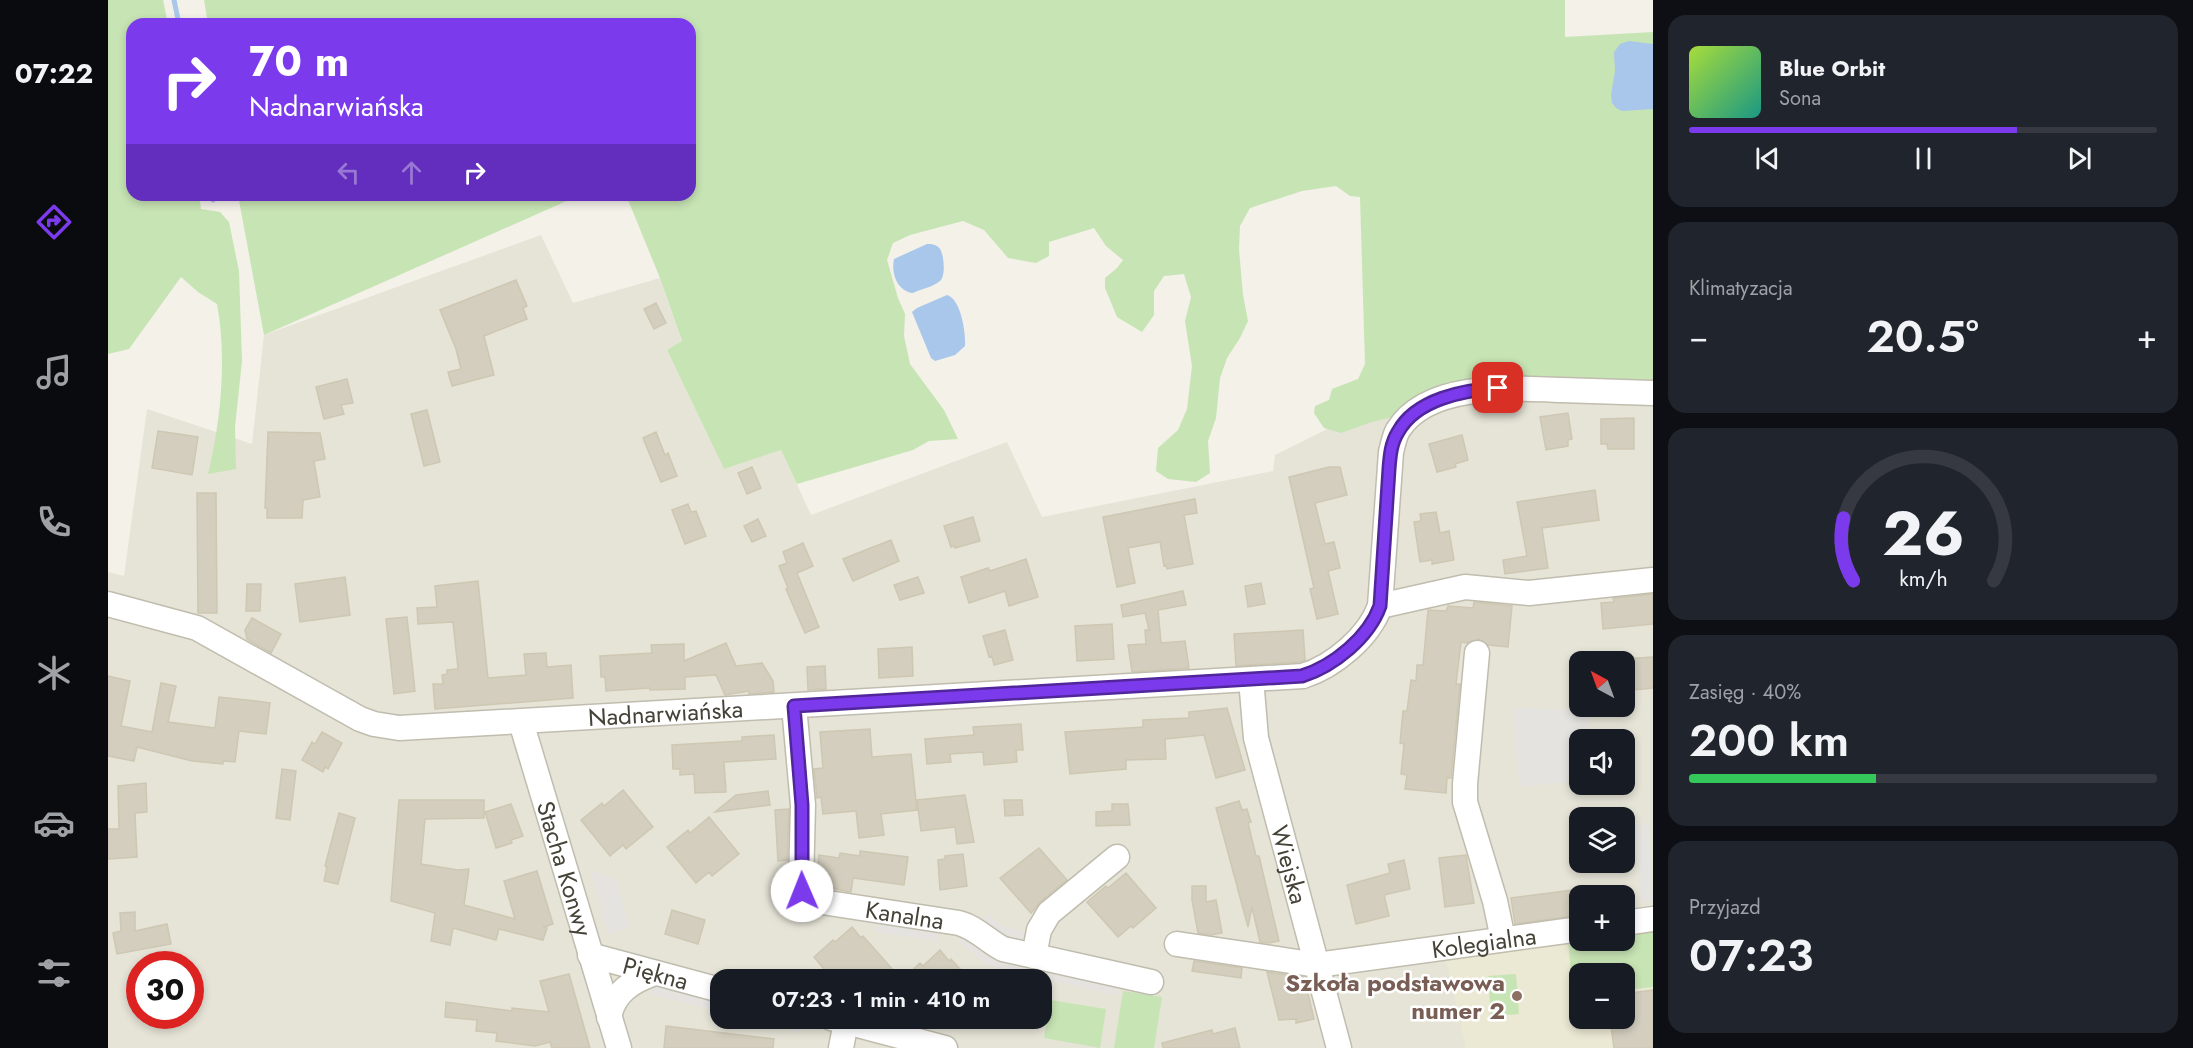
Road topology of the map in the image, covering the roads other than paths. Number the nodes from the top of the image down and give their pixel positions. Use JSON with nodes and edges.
{"nodes":[{"id":1,"x":1653,"y":393,"type":"edge"},
{"id":2,"x":1653,"y":580,"type":"edge"},
{"id":3,"x":108,"y":604,"type":"edge"},
{"id":4,"x":1380,"y":606,"type":"junction"},
{"id":5,"x":1477,"y":653,"type":"dead end"},
{"id":6,"x":1251,"y":679,"type":"junction"},
{"id":7,"x":794,"y":706,"type":"junction"},
{"id":8,"x":521,"y":722,"type":"junction"},
{"id":9,"x":1116,"y":857,"type":"dead end"},
{"id":10,"x":1653,"y":919,"type":"edge"},
{"id":11,"x":1635,"y":921,"type":"edge"},
{"id":12,"x":1569,"y":930,"type":"edge"},
{"id":13,"x":1503,"y":939,"type":"junction"},
{"id":14,"x":1177,"y":944,"type":"dead end"},
{"id":15,"x":590,"y":955,"type":"junction"},
{"id":16,"x":1034,"y":956,"type":"junction"},
{"id":17,"x":1317,"y":965,"type":"junction"},
{"id":18,"x":655,"y":973,"type":"junction"},
{"id":19,"x":1151,"y":982,"type":"dead end"},
{"id":20,"x":710,"y":987,"type":"edge"},
{"id":21,"x":609,"y":1017,"type":"junction"},
{"id":22,"x":839,"y":1029,"type":"edge"},
{"id":23,"x":872,"y":1029,"type":"edge"},
{"id":24,"x":619,"y":1048,"type":"edge"},
{"id":25,"x":841,"y":1048,"type":"edge"},
{"id":26,"x":945,"y":1048,"type":"edge"},
{"id":27,"x":1339,"y":1048,"type":"edge"}],
"edges":[{"from":1,"to":4,"type":"street"},
{"from":2,"to":4,"type":"street"},
{"from":3,"to":8,"type":"street","name":"Nadnarwiańska"},
{"from":4,"to":6,"type":"street","name":"Nadnarwiańska"},
{"from":5,"to":13,"type":"street"},
{"from":6,"to":7,"type":"street","name":"Nadnarwiańska"},
{"from":6,"to":17,"type":"street","name":"Wiejska"},
{"from":7,"to":8,"type":"street","name":"Nadnarwiańska"},
{"from":7,"to":16,"type":"street","name":"Kanalna"},
{"from":8,"to":15,"type":"street","name":"Stacha Konwy"},
{"from":9,"to":16,"type":"street"},
{"from":10,"to":11,"type":"street"},
{"from":12,"to":13,"type":"street","name":"Kolegialna"},
{"from":13,"to":17,"type":"street","name":"Kolegialna"},
{"from":14,"to":17,"type":"street"},
{"from":15,"to":18,"type":"street","name":"Piękna"},
{"from":15,"to":21,"type":"street","name":"Stacha Konwy"},
{"from":16,"to":19,"type":"street","name":"Kanalna"},
{"from":17,"to":27,"type":"street","name":"Wiejska"},
{"from":18,"to":20,"type":"street","name":"Piękna"},
{"from":18,"to":21,"type":"street"},
{"from":21,"to":24,"type":"street","name":"Stacha Konwy"},
{"from":22,"to":25,"type":"street"},
{"from":23,"to":26,"type":"street"}]}
